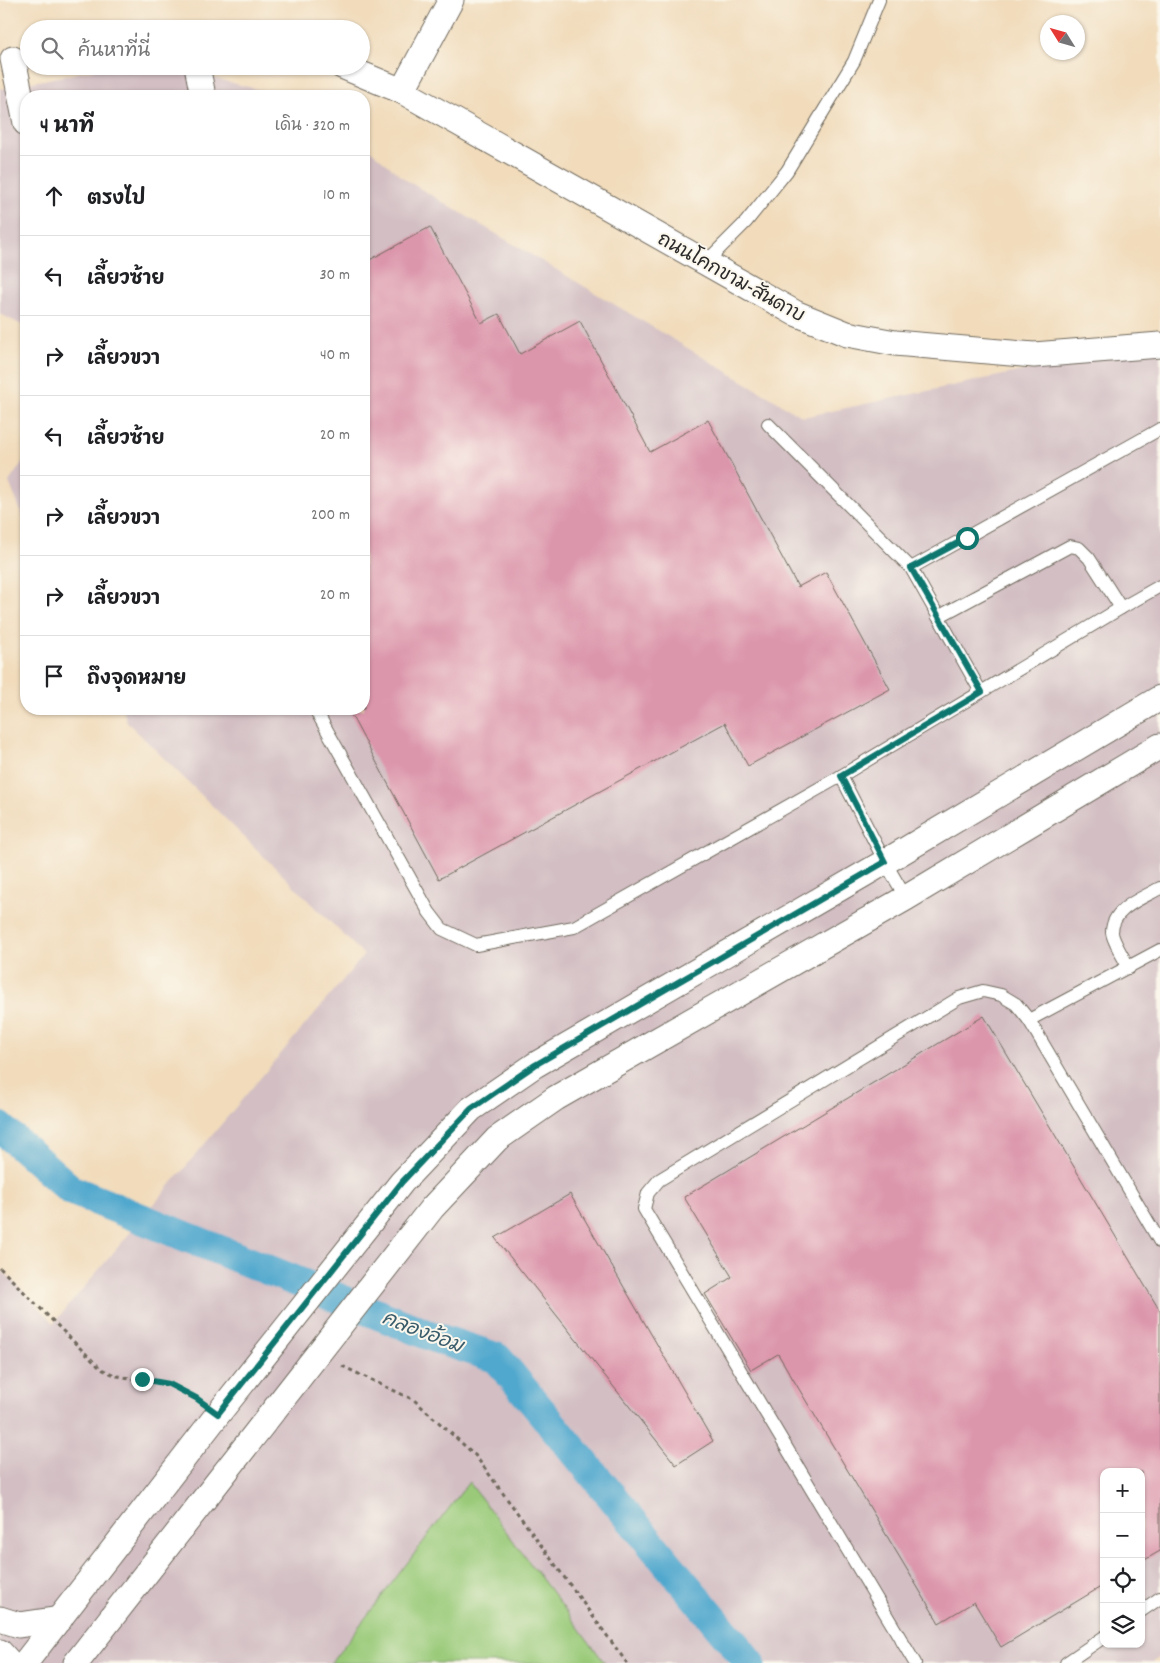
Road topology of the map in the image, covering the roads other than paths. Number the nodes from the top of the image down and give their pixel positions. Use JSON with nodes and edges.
{"nodes":[{"id":1,"x":451,"y":0,"type":"edge"},
{"id":2,"x":879,"y":0,"type":"edge"},
{"id":3,"x":14,"y":59,"type":"edge"},
{"id":4,"x":199,"y":75,"type":"edge"},
{"id":5,"x":364,"y":75,"type":"edge"},
{"id":6,"x":202,"y":90,"type":"edge"},
{"id":7,"x":20,"y":91,"type":"edge"},
{"id":8,"x":402,"y":91,"type":"junction"},
{"id":9,"x":706,"y":263,"type":"junction"},
{"id":10,"x":1160,"y":345,"type":"edge"},
{"id":11,"x":768,"y":424,"type":"dead end"},
{"id":12,"x":1160,"y":429,"type":"edge"},
{"id":13,"x":911,"y":568,"type":"junction"},
{"id":14,"x":1160,"y":586,"type":"edge"},
{"id":15,"x":1121,"y":608,"type":"junction"},
{"id":16,"x":938,"y":617,"type":"junction"},
{"id":17,"x":982,"y":692,"type":"junction"},
{"id":18,"x":1160,"y":698,"type":"edge"},
{"id":19,"x":318,"y":715,"type":"edge"},
{"id":20,"x":1160,"y":746,"type":"edge"},
{"id":21,"x":841,"y":776,"type":"junction"},
{"id":22,"x":885,"y":862,"type":"junction"},
{"id":23,"x":1160,"y":888,"type":"edge"},
{"id":24,"x":906,"y":898,"type":"junction"},
{"id":25,"x":1160,"y":950,"type":"edge"},
{"id":26,"x":1129,"y":968,"type":"junction"},
{"id":27,"x":1029,"y":1020,"type":"junction"},
{"id":28,"x":1160,"y":1242,"type":"edge"},
{"id":29,"x":1160,"y":1598,"type":"edge"},
{"id":30,"x":1145,"y":1608,"type":"edge"},
{"id":31,"x":60,"y":1619,"type":"junction"},
{"id":32,"x":0,"y":1620,"type":"edge"},
{"id":33,"x":1100,"y":1640,"type":"edge"},
{"id":34,"x":0,"y":1652,"type":"edge"},
{"id":35,"x":88,"y":1653,"type":"edge"},
{"id":36,"x":10,"y":1663,"type":"edge"},
{"id":37,"x":25,"y":1663,"type":"edge"},
{"id":38,"x":76,"y":1663,"type":"edge"},
{"id":39,"x":915,"y":1663,"type":"edge"},
{"id":40,"x":1066,"y":1663,"type":"edge"}],
"edges":[{"from":1,"to":8,"type":"street"},
{"from":2,"to":9,"type":"lane"},
{"from":3,"to":7,"type":"street"},
{"from":4,"to":6,"type":"street"},
{"from":5,"to":8,"type":"street","name":"ถนนโคกขาม-สันดาบ"},
{"from":8,"to":9,"type":"street","name":"ถนนโคกขาม-สันดาบ"},
{"from":9,"to":10,"type":"street","name":"ถนนโคกขาม-สันดาบ"},
{"from":11,"to":13,"type":"lane"},
{"from":12,"to":13,"type":"lane"},
{"from":13,"to":16,"type":"lane"},
{"from":14,"to":15,"type":"lane"},
{"from":15,"to":16,"type":"lane"},
{"from":15,"to":17,"type":"lane"},
{"from":16,"to":17,"type":"lane"},
{"from":17,"to":21,"type":"lane"},
{"from":18,"to":22,"type":"street"},
{"from":19,"to":21,"type":"lane"},
{"from":20,"to":24,"type":"street"},
{"from":21,"to":22,"type":"lane"},
{"from":22,"to":24,"type":"lane"},
{"from":22,"to":31,"type":"street"},
{"from":23,"to":26,"type":"lane"},
{"from":24,"to":35,"type":"street"},
{"from":25,"to":26,"type":"lane"},
{"from":26,"to":27,"type":"lane"},
{"from":27,"to":28,"type":"lane"},
{"from":27,"to":39,"type":"lane"},
{"from":29,"to":30,"type":"lane"},
{"from":31,"to":32,"type":"street"},
{"from":31,"to":37,"type":"street"},
{"from":33,"to":40,"type":"lane"},
{"from":34,"to":36,"type":"street"},
{"from":35,"to":38,"type":"street"}]}
